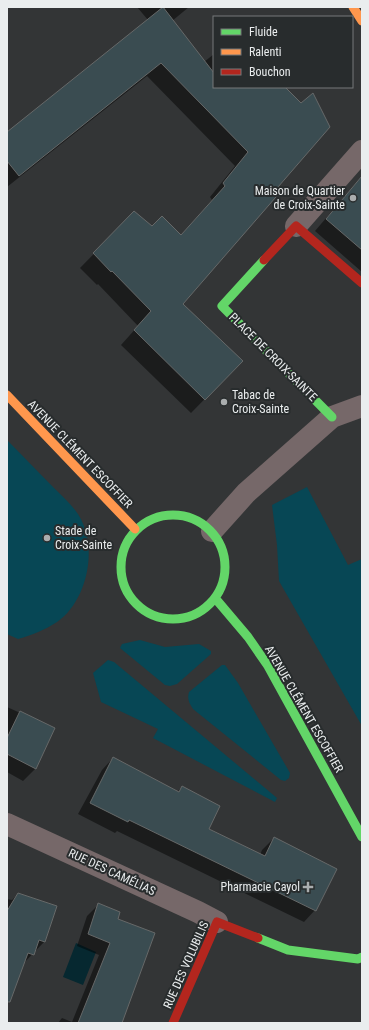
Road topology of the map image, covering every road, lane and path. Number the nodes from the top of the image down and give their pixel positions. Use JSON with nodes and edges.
{"nodes":[{"id":1,"x":353,"y":7,"type":"edge"},
{"id":2,"x":362,"y":21,"type":"edge"},
{"id":3,"x":362,"y":151,"type":"edge"},
{"id":4,"x":296,"y":226,"type":"junction"},
{"id":5,"x":362,"y":283,"type":"edge"},
{"id":6,"x":7,"y":396,"type":"edge"},
{"id":7,"x":362,"y":406,"type":"edge"},
{"id":8,"x":332,"y":417,"type":"junction"},
{"id":9,"x":135,"y":530,"type":"junction"},
{"id":10,"x":212,"y":531,"type":"junction"},
{"id":11,"x":216,"y":598,"type":"junction"},
{"id":12,"x":7,"y":824,"type":"edge"},
{"id":13,"x":362,"y":837,"type":"edge"},
{"id":14,"x":217,"y":922,"type":"junction"},
{"id":15,"x":362,"y":957,"type":"edge"},
{"id":16,"x":173,"y":1023,"type":"edge"}],
"edges":[{"from":1,"to":2,"type":"main road"},
{"from":3,"to":4,"type":"street","name":"PLACE DE CROIX-SAINTE"},
{"from":4,"to":5,"type":"main road"},
{"from":4,"to":8,"type":"main road","name":"PLACE DE CROIX-SAINTE"},
{"from":6,"to":9,"type":"main road","name":"AVENUE CLÉMENT ESCOFFIER"},
{"from":7,"to":8,"type":"street"},
{"from":8,"to":10,"type":"street"},
{"from":9,"to":10,"type":"main road"},
{"from":9,"to":11,"type":"main road"},
{"from":10,"to":11,"type":"main road"},
{"from":11,"to":13,"type":"main road","name":"AVENUE CLÉMENT ESCOFFIER"},
{"from":12,"to":14,"type":"street","name":"RUE DES CAMÉLIAS"},
{"from":14,"to":15,"type":"main road","name":"RUE DES VOLUBILIS"},
{"from":14,"to":16,"type":"main road","name":"RUE DES VOLUBILIS"}]}
